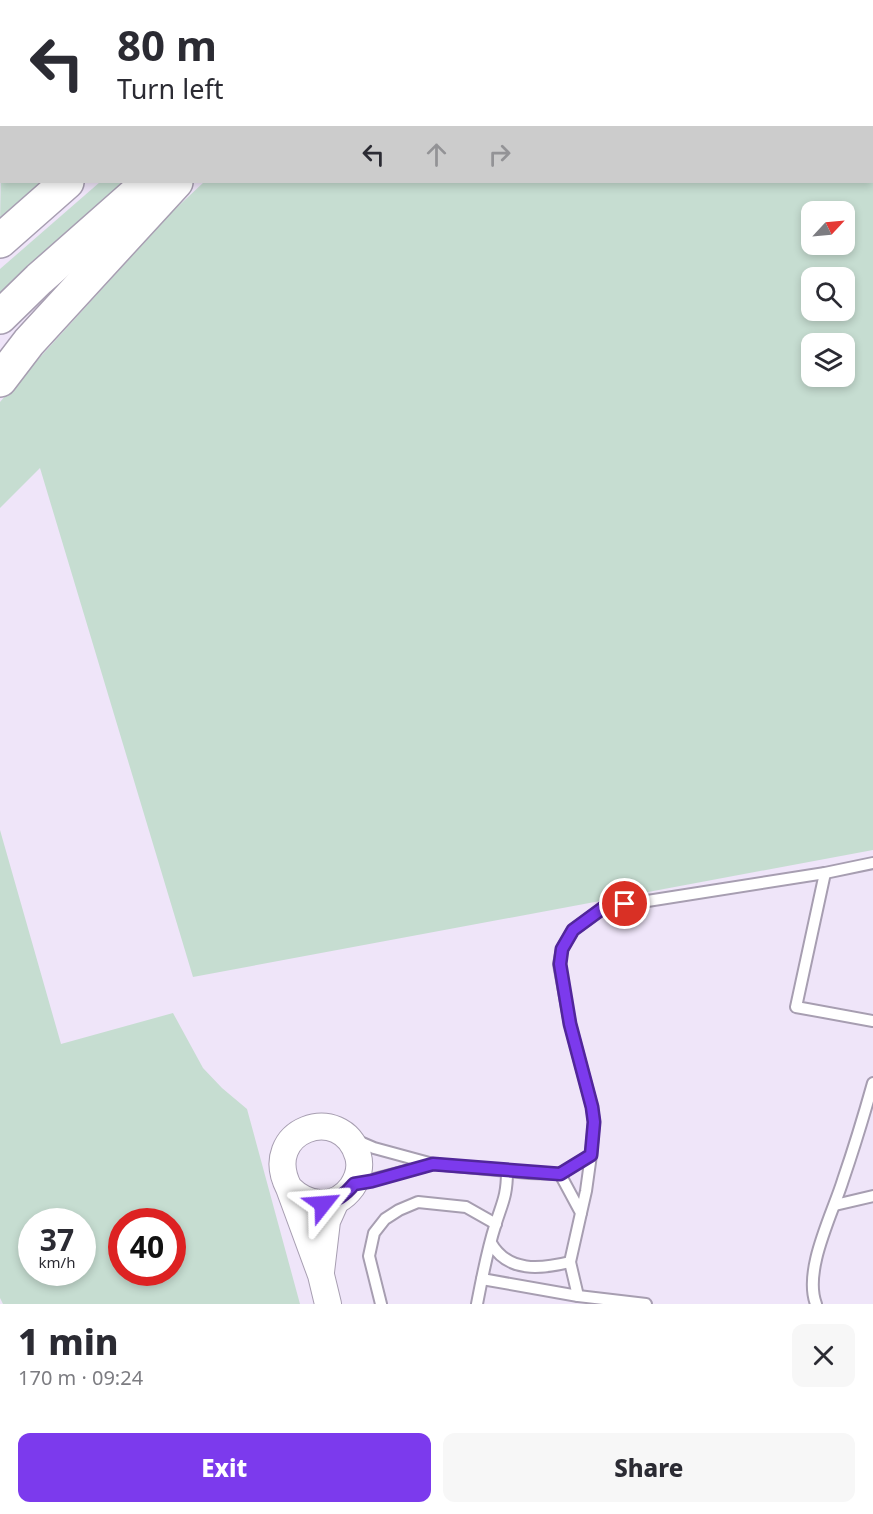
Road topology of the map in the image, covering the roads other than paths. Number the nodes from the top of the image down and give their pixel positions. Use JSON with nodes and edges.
{"nodes":[{"id":1,"x":66,"y":183,"type":"edge"},
{"id":2,"x":148,"y":183,"type":"edge"},
{"id":3,"x":175,"y":183,"type":"edge"},
{"id":4,"x":0,"y":241,"type":"edge"},
{"id":5,"x":0,"y":317,"type":"edge"},
{"id":6,"x":0,"y":380,"type":"edge"},
{"id":7,"x":873,"y":863,"type":"edge"},
{"id":8,"x":825,"y":873,"type":"junction"},
{"id":9,"x":873,"y":1022,"type":"edge"},
{"id":10,"x":873,"y":1083,"type":"edge"},
{"id":11,"x":347,"y":1137,"type":"junction"},
{"id":12,"x":591,"y":1155,"type":"junction"},
{"id":13,"x":433,"y":1164,"type":"junction"},
{"id":14,"x":507,"y":1171,"type":"junction"},
{"id":15,"x":560,"y":1174,"type":"junction"},
{"id":16,"x":290,"y":1188,"type":"junction"},
{"id":17,"x":345,"y":1192,"type":"junction"},
{"id":18,"x":873,"y":1196,"type":"edge"},
{"id":19,"x":834,"y":1205,"type":"junction"},
{"id":20,"x":580,"y":1213,"type":"junction"},
{"id":21,"x":496,"y":1224,"type":"junction"},
{"id":22,"x":490,"y":1243,"type":"junction"},
{"id":23,"x":570,"y":1262,"type":"junction"},
{"id":24,"x":321,"y":1275,"type":"junction"},
{"id":25,"x":482,"y":1279,"type":"junction"},
{"id":26,"x":578,"y":1296,"type":"junction"},
{"id":27,"x":328,"y":1304,"type":"edge"},
{"id":28,"x":381,"y":1304,"type":"edge"},
{"id":29,"x":477,"y":1304,"type":"edge"},
{"id":30,"x":646,"y":1304,"type":"edge"},
{"id":31,"x":816,"y":1304,"type":"edge"}],
"edges":[{"from":1,"to":4,"type":"highway"},
{"from":2,"to":5,"type":"highway"},
{"from":3,"to":6,"type":"highway"},
{"from":7,"to":8,"type":"lane"},
{"from":8,"to":9,"type":"lane"},
{"from":8,"to":12,"type":"lane"},
{"from":10,"to":19,"type":"lane"},
{"from":11,"to":13,"type":"lane"},
{"from":11,"to":16,"type":"street"},
{"from":11,"to":17,"type":"street"},
{"from":12,"to":15,"type":"lane"},
{"from":12,"to":20,"type":"lane"},
{"from":13,"to":14,"type":"lane"},
{"from":13,"to":17,"type":"lane"},
{"from":14,"to":15,"type":"lane"},
{"from":14,"to":21,"type":"lane"},
{"from":15,"to":20,"type":"lane"},
{"from":16,"to":17,"type":"street"},
{"from":16,"to":24,"type":"street"},
{"from":17,"to":24,"type":"street"},
{"from":18,"to":19,"type":"lane"},
{"from":19,"to":31,"type":"lane"},
{"from":20,"to":23,"type":"lane"},
{"from":21,"to":22,"type":"lane"},
{"from":21,"to":28,"type":"lane"},
{"from":22,"to":23,"type":"lane"},
{"from":22,"to":25,"type":"lane"},
{"from":23,"to":26,"type":"lane"},
{"from":24,"to":27,"type":"street"},
{"from":25,"to":26,"type":"lane"},
{"from":25,"to":29,"type":"lane"},
{"from":26,"to":30,"type":"lane"}]}
